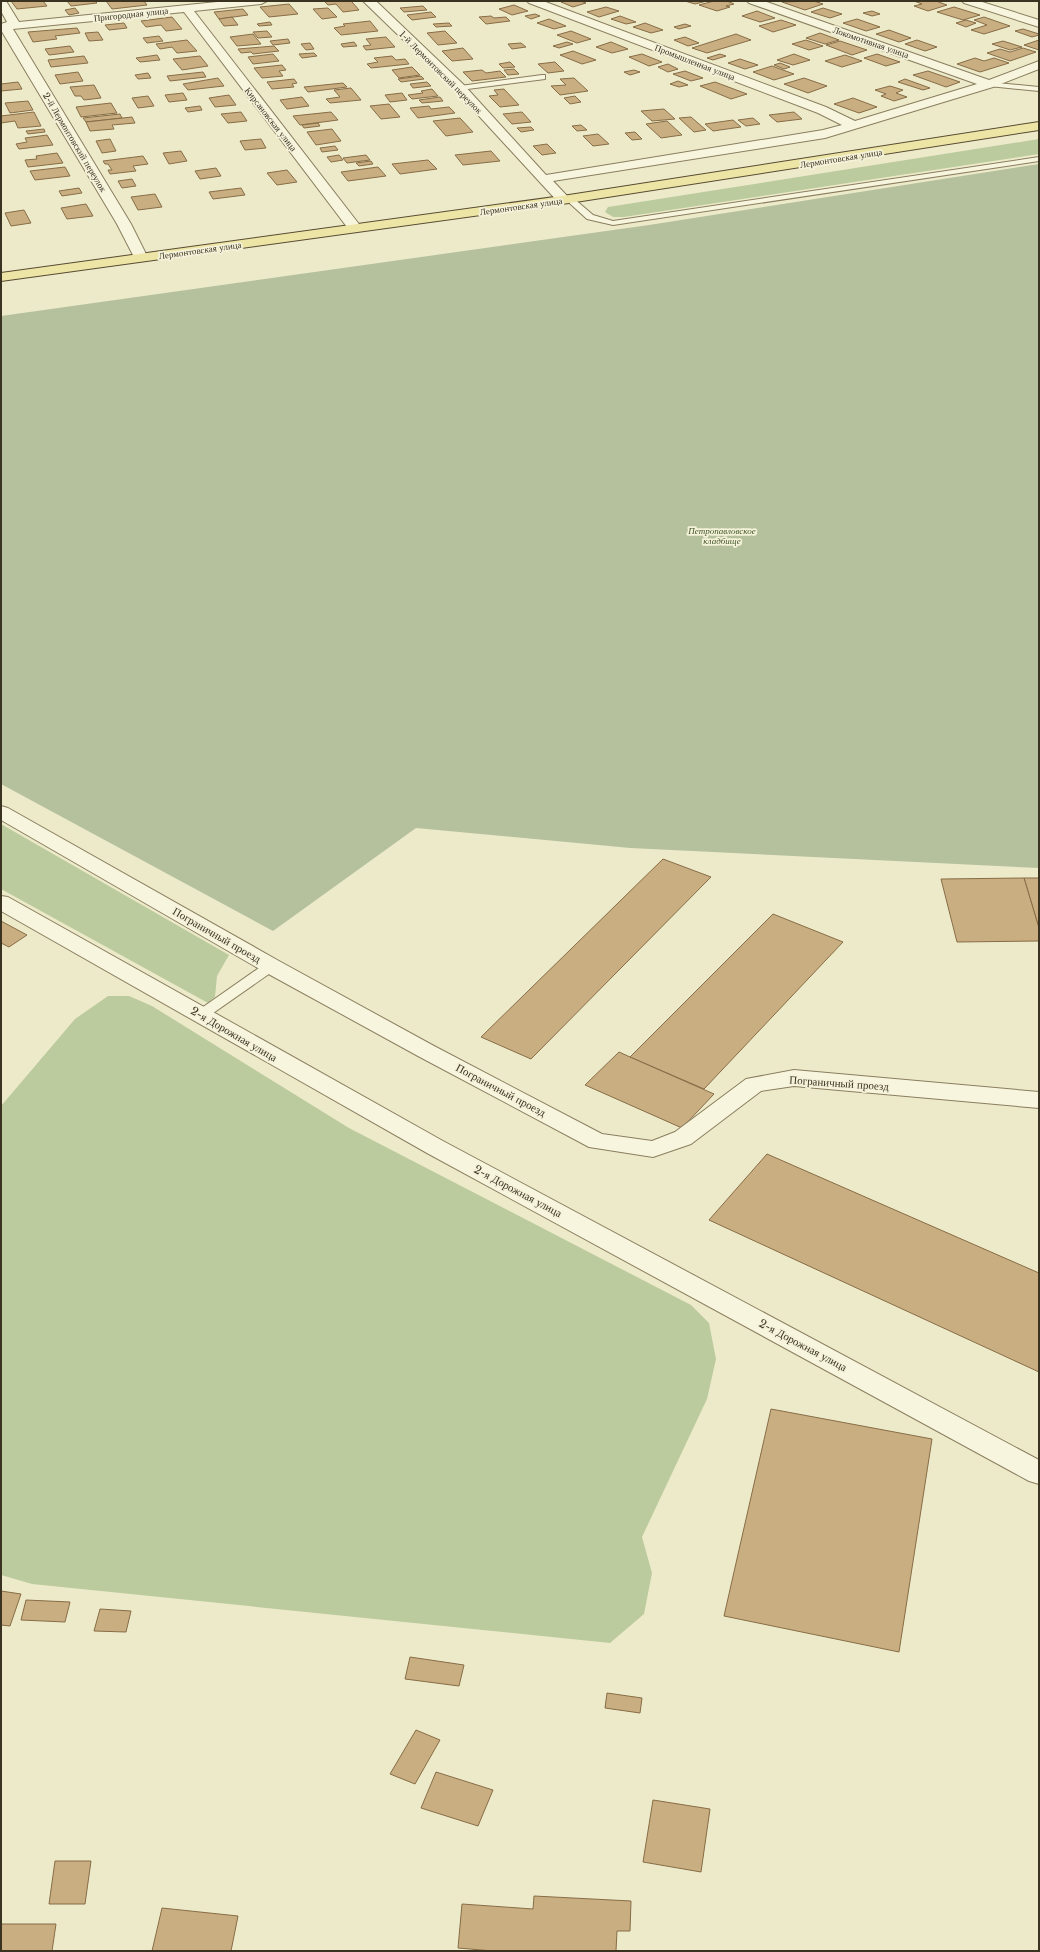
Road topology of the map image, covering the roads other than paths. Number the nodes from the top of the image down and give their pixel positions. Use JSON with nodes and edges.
{"nodes":[{"id":1,"x":261,"y":1,"type":"edge"},
{"id":2,"x":369,"y":1,"type":"edge"},
{"id":3,"x":533,"y":1,"type":"edge"},
{"id":4,"x":753,"y":1,"type":"edge"},
{"id":5,"x":968,"y":1,"type":"edge"},
{"id":6,"x":1,"y":2,"type":"edge"},
{"id":7,"x":186,"y":9,"type":"junction"},
{"id":8,"x":1039,"y":24,"type":"edge"},
{"id":9,"x":3,"y":27,"type":"edge"},
{"id":10,"x":1039,"y":65,"type":"edge"},
{"id":11,"x":542,"y":77,"type":"dead end"},
{"id":12,"x":989,"y":84,"type":"junction"},
{"id":13,"x":460,"y":88,"type":"junction"},
{"id":14,"x":1039,"y":89,"type":"edge"},
{"id":15,"x":855,"y":126,"type":"junction"},
{"id":16,"x":1039,"y":126,"type":"edge"},
{"id":17,"x":1039,"y":159,"type":"edge"},
{"id":18,"x":543,"y":179,"type":"junction"},
{"id":19,"x":566,"y":199,"type":"junction"},
{"id":20,"x":355,"y":228,"type":"junction"},
{"id":21,"x":140,"y":258,"type":"junction"},
{"id":22,"x":1,"y":277,"type":"edge"},
{"id":23,"x":1,"y":812,"type":"edge"},
{"id":24,"x":1,"y":902,"type":"edge"},
{"id":25,"x":271,"y":966,"type":"junction"},
{"id":26,"x":201,"y":1015,"type":"junction"},
{"id":27,"x":1039,"y":1100,"type":"edge"},
{"id":28,"x":1039,"y":1473,"type":"edge"}],
"edges":[{"from":1,"to":7,"type":"street","name":"Пригородная улица"},
{"from":2,"to":13,"type":"street","name":"1-й Лермонтовский переулок"},
{"from":3,"to":15,"type":"street","name":"Промышленная улица"},
{"from":4,"to":12,"type":"street","name":"Локомотивная улица"},
{"from":5,"to":8,"type":"street"},
{"from":6,"to":9,"type":"street"},
{"from":7,"to":9,"type":"street","name":"Пригородная улица"},
{"from":7,"to":20,"type":"street","name":"Кирсановская улица"},
{"from":9,"to":21,"type":"street","name":"2-й Лермонтовский переулок"},
{"from":10,"to":12,"type":"street"},
{"from":11,"to":13,"type":"lane"},
{"from":12,"to":14,"type":"lane"},
{"from":12,"to":15,"type":"street"},
{"from":13,"to":18,"type":"street","name":"1-й Лермонтовский переулок"},
{"from":15,"to":18,"type":"street"},
{"from":16,"to":19,"type":"main road","name":"Лермонтовская улица"},
{"from":17,"to":19,"type":"lane"},
{"from":18,"to":19,"type":"street","name":"1-й Лермонтовский переулок"},
{"from":19,"to":20,"type":"main road","name":"Лермонтовская улица"},
{"from":20,"to":21,"type":"main road","name":"Лермонтовская улица"},
{"from":21,"to":22,"type":"main road","name":"Лермонтовская улица"},
{"from":23,"to":25,"type":"street","name":"Пограничный проезд"},
{"from":24,"to":26,"type":"street","name":"2-я Дорожная улица"},
{"from":25,"to":26,"type":"lane"},
{"from":25,"to":27,"type":"street","name":"Пограничный проезд"},
{"from":26,"to":28,"type":"street","name":"2-я Дорожная улица"}]}
